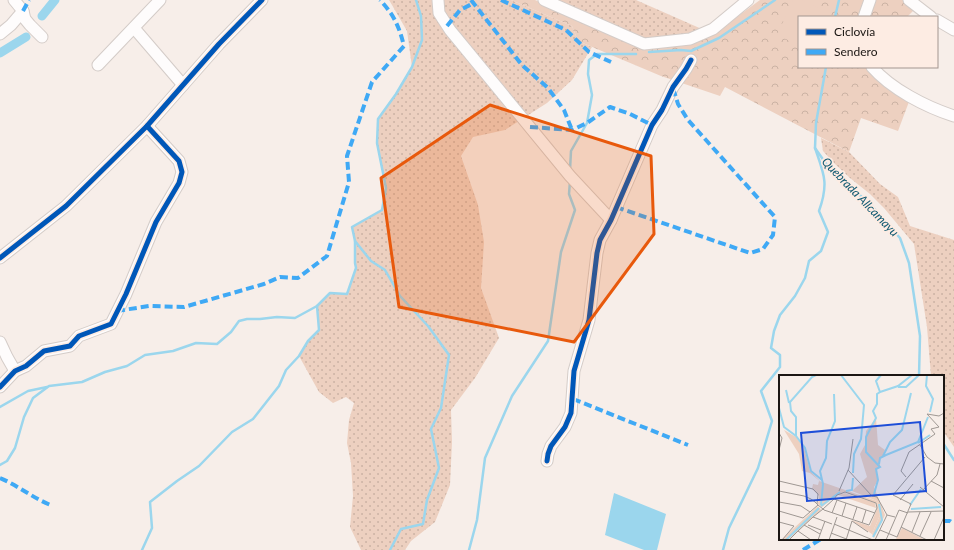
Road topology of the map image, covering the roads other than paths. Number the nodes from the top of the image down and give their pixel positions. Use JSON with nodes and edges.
{"nodes":[{"id":1,"x":14,"y":0,"type":"edge"},
{"id":2,"x":160,"y":0,"type":"edge"},
{"id":3,"x":262,"y":0,"type":"edge"},
{"id":4,"x":438,"y":0,"type":"edge"},
{"id":5,"x":544,"y":0,"type":"edge"},
{"id":6,"x":870,"y":0,"type":"edge"},
{"id":7,"x":909,"y":0,"type":"edge"},
{"id":8,"x":741,"y":1,"type":"edge"},
{"id":9,"x":23,"y":11,"type":"junction"},
{"id":10,"x":864,"y":16,"type":"edge"},
{"id":11,"x":930,"y":16,"type":"edge"},
{"id":12,"x":938,"y":21,"type":"edge"},
{"id":13,"x":134,"y":28,"type":"junction"},
{"id":14,"x":954,"y":30,"type":"edge"},
{"id":15,"x":0,"y":34,"type":"edge"},
{"id":16,"x":42,"y":37,"type":"dead end"},
{"id":17,"x":691,"y":60,"type":"dead end"},
{"id":18,"x":98,"y":65,"type":"dead end"},
{"id":19,"x":873,"y":68,"type":"edge"},
{"id":20,"x":183,"y":85,"type":"junction"},
{"id":21,"x":954,"y":116,"type":"edge"},
{"id":22,"x":147,"y":126,"type":"junction"},
{"id":23,"x":611,"y":220,"type":"junction"},
{"id":24,"x":0,"y":258,"type":"edge"},
{"id":25,"x":0,"y":342,"type":"edge"},
{"id":26,"x":16,"y":370,"type":"junction"},
{"id":27,"x":0,"y":387,"type":"edge"},
{"id":28,"x":547,"y":462,"type":"dead end"}],
"edges":[{"from":1,"to":9,"type":"street"},
{"from":2,"to":13,"type":"street"},
{"from":3,"to":20,"type":"street"},
{"from":4,"to":23,"type":"street"},
{"from":5,"to":8,"type":"street"},
{"from":6,"to":10,"type":"street"},
{"from":7,"to":11,"type":"street"},
{"from":9,"to":15,"type":"street"},
{"from":9,"to":16,"type":"street"},
{"from":12,"to":14,"type":"street"},
{"from":13,"to":18,"type":"street"},
{"from":13,"to":20,"type":"street"},
{"from":17,"to":23,"type":"street"},
{"from":19,"to":21,"type":"street"},
{"from":20,"to":22,"type":"street"},
{"from":22,"to":24,"type":"street"},
{"from":22,"to":26,"type":"street"},
{"from":23,"to":28,"type":"street"},
{"from":25,"to":26,"type":"street"},
{"from":26,"to":27,"type":"street"}]}
